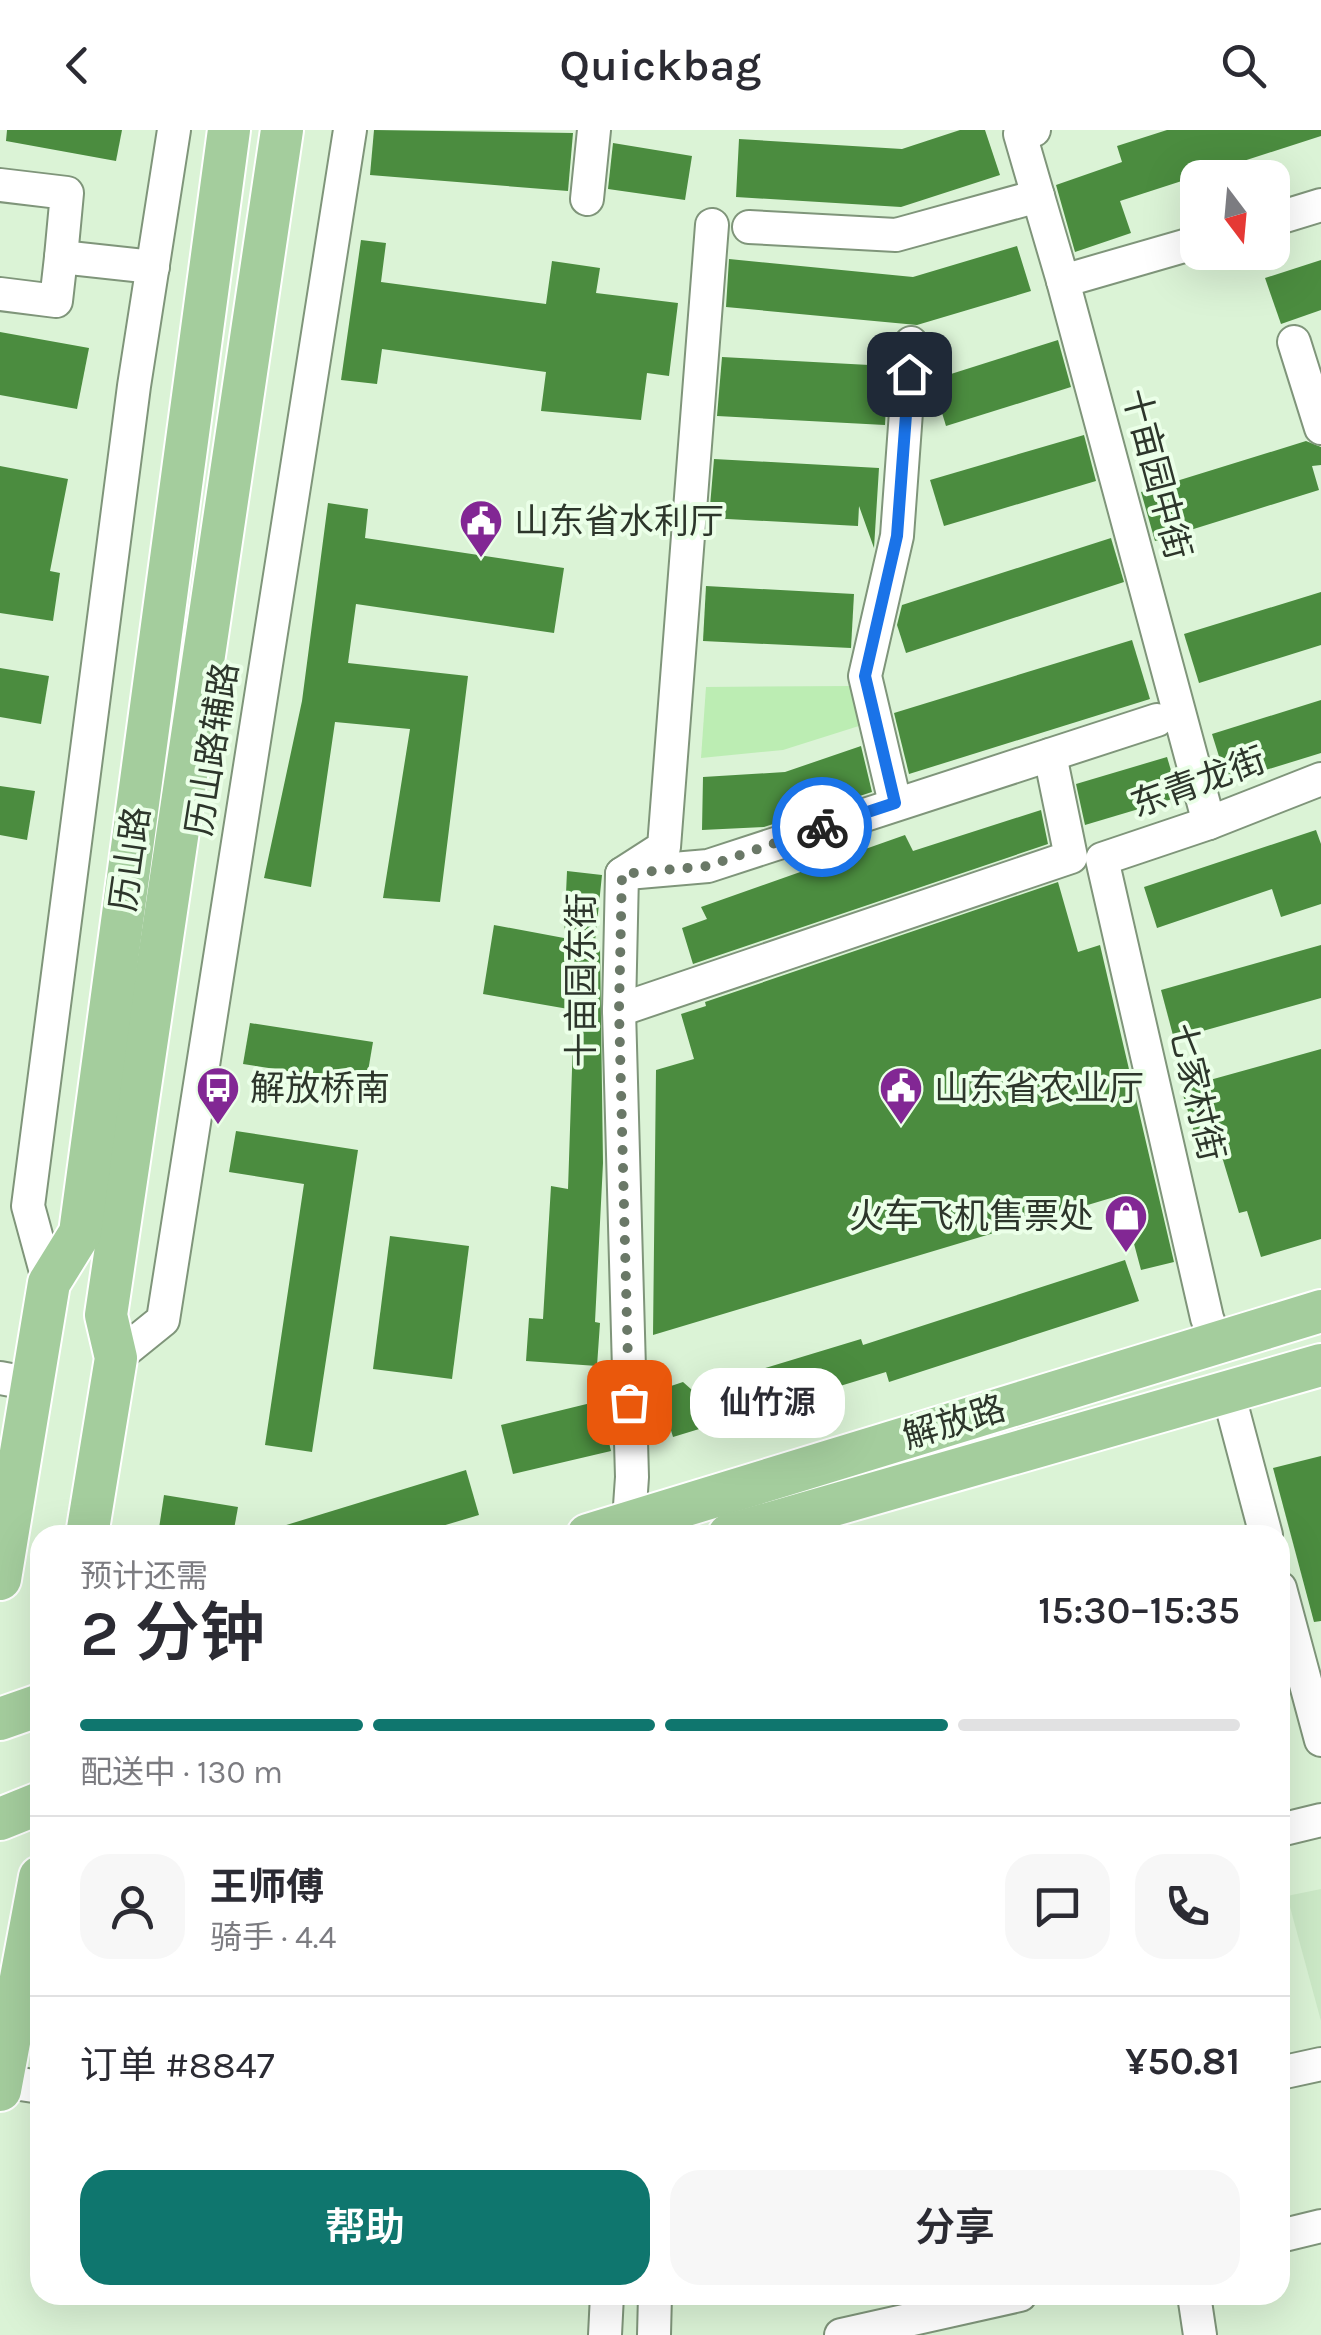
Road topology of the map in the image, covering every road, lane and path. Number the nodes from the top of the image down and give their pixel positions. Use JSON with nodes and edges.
{"nodes":[{"id":1,"x":174,"y":130,"type":"edge"},
{"id":2,"x":228,"y":130,"type":"edge"},
{"id":3,"x":282,"y":130,"type":"edge"},
{"id":4,"x":350,"y":130,"type":"edge"},
{"id":5,"x":594,"y":130,"type":"edge"},
{"id":6,"x":1034,"y":130,"type":"edge"},
{"id":7,"x":0,"y":185,"type":"edge"},
{"id":8,"x":1038,"y":196,"type":"junction"},
{"id":9,"x":587,"y":199,"type":"dead end"},
{"id":10,"x":1321,"y":205,"type":"edge"},
{"id":11,"x":1290,"y":214,"type":"edge"},
{"id":12,"x":712,"y":225,"type":"dead end"},
{"id":13,"x":748,"y":226,"type":"dead end"},
{"id":14,"x":1180,"y":247,"type":"edge"},
{"id":15,"x":61,"y":257,"type":"junction"},
{"id":16,"x":152,"y":267,"type":"junction"},
{"id":17,"x":1063,"y":281,"type":"junction"},
{"id":18,"x":0,"y":294,"type":"edge"},
{"id":19,"x":1294,"y":342,"type":"dead end"},
{"id":20,"x":911,"y":343,"type":"dead end"},
{"id":21,"x":1321,"y":428,"type":"edge"},
{"id":22,"x":1157,"y":720,"type":"dead end"},
{"id":23,"x":1050,"y":755,"type":"junction"},
{"id":24,"x":1321,"y":779,"type":"edge"},
{"id":25,"x":895,"y":803,"type":"junction"},
{"id":26,"x":1209,"y":824,"type":"junction"},
{"id":27,"x":1102,"y":858,"type":"joint"},
{"id":28,"x":622,"y":874,"type":"junction"},
{"id":29,"x":619,"y":1010,"type":"junction"},
{"id":30,"x":49,"y":1282,"type":"junction"},
{"id":31,"x":1321,"y":1311,"type":"edge"},
{"id":32,"x":1216,"y":1342,"type":"junction"},
{"id":33,"x":116,"y":1358,"type":"junction"},
{"id":34,"x":1321,"y":1365,"type":"edge"},
{"id":35,"x":16,"y":1381,"type":"edge"},
{"id":36,"x":1228,"y":1392,"type":"junction"},
{"id":37,"x":90,"y":1525,"type":"edge"},
{"id":38,"x":629,"y":1525,"type":"edge"},
{"id":39,"x":638,"y":1525,"type":"edge"},
{"id":40,"x":764,"y":1525,"type":"edge"},
{"id":41,"x":1263,"y":1525,"type":"edge"},
{"id":42,"x":0,"y":1578,"type":"edge"},
{"id":43,"x":1290,"y":1625,"type":"edge"},
{"id":44,"x":30,"y":1708,"type":"edge"},
{"id":45,"x":0,"y":1718,"type":"edge"},
{"id":46,"x":1321,"y":1740,"type":"edge"},
{"id":47,"x":30,"y":1807,"type":"edge"},
{"id":48,"x":0,"y":1819,"type":"edge"},
{"id":49,"x":1321,"y":1820,"type":"edge"},
{"id":50,"x":1290,"y":1828,"type":"edge"},
{"id":51,"x":30,"y":1957,"type":"edge"},
{"id":52,"x":1321,"y":2064,"type":"edge"},
{"id":53,"x":1290,"y":2070,"type":"edge"},
{"id":54,"x":14,"y":2086,"type":"edge"},
{"id":55,"x":1321,"y":2226,"type":"edge"},
{"id":56,"x":1290,"y":2234,"type":"edge"},
{"id":57,"x":606,"y":2305,"type":"edge"},
{"id":58,"x":655,"y":2305,"type":"edge"},
{"id":59,"x":1196,"y":2305,"type":"edge"},
{"id":60,"x":969,"y":2312,"type":"edge"},
{"id":61,"x":605,"y":2335,"type":"edge"},
{"id":62,"x":654,"y":2335,"type":"edge"},
{"id":63,"x":841,"y":2335,"type":"edge"},
{"id":64,"x":1200,"y":2335,"type":"edge"}],
"edges":[{"from":1,"to":16,"type":"street"},
{"from":2,"to":30,"type":"main road","name":"历山路"},
{"from":3,"to":33,"type":"main road","name":"历山路"},
{"from":4,"to":33,"type":"street","name":"历山路辅路"},
{"from":5,"to":9,"type":"street"},
{"from":6,"to":8,"type":"street"},
{"from":7,"to":15,"type":"street"},
{"from":8,"to":13,"type":"street"},
{"from":8,"to":17,"type":"street"},
{"from":10,"to":11,"type":"street"},
{"from":12,"to":28,"type":"street","name":"十亩园东街"},
{"from":14,"to":17,"type":"street"},
{"from":15,"to":16,"type":"street"},
{"from":15,"to":18,"type":"street"},
{"from":16,"to":30,"type":"street"},
{"from":17,"to":26,"type":"street","name":"十亩园中街"},
{"from":19,"to":21,"type":"street"},
{"from":20,"to":25,"type":"street"},
{"from":22,"to":23,"type":"street"},
{"from":23,"to":25,"type":"street"},
{"from":23,"to":29,"type":"street"},
{"from":24,"to":26,"type":"street","name":"东青龙街"},
{"from":25,"to":28,"type":"street"},
{"from":26,"to":27,"type":"street","name":"东青龙街"},
{"from":27,"to":32,"type":"street","name":"七家村街"},
{"from":28,"to":29,"type":"street","name":"十亩园东街"},
{"from":29,"to":38,"type":"street","name":"十亩园东街"},
{"from":30,"to":35,"type":"main road","name":"历山路"},
{"from":31,"to":32,"type":"main road","name":"解放路"},
{"from":32,"to":39,"type":"main road","name":"解放路"},
{"from":33,"to":37,"type":"main road","name":"历山路"},
{"from":34,"to":36,"type":"main road","name":"解放路"},
{"from":35,"to":42,"type":"main road","name":"历山路"},
{"from":36,"to":40,"type":"main road","name":"解放路"},
{"from":36,"to":41,"type":"street"},
{"from":43,"to":46,"type":"street"},
{"from":44,"to":45,"type":"main road"},
{"from":47,"to":48,"type":"main road"},
{"from":49,"to":50,"type":"street"},
{"from":51,"to":54,"type":"main road"},
{"from":52,"to":53,"type":"street"},
{"from":55,"to":56,"type":"street"},
{"from":57,"to":61,"type":"street"},
{"from":58,"to":62,"type":"street"},
{"from":59,"to":64,"type":"street"},
{"from":60,"to":63,"type":"street"}]}
